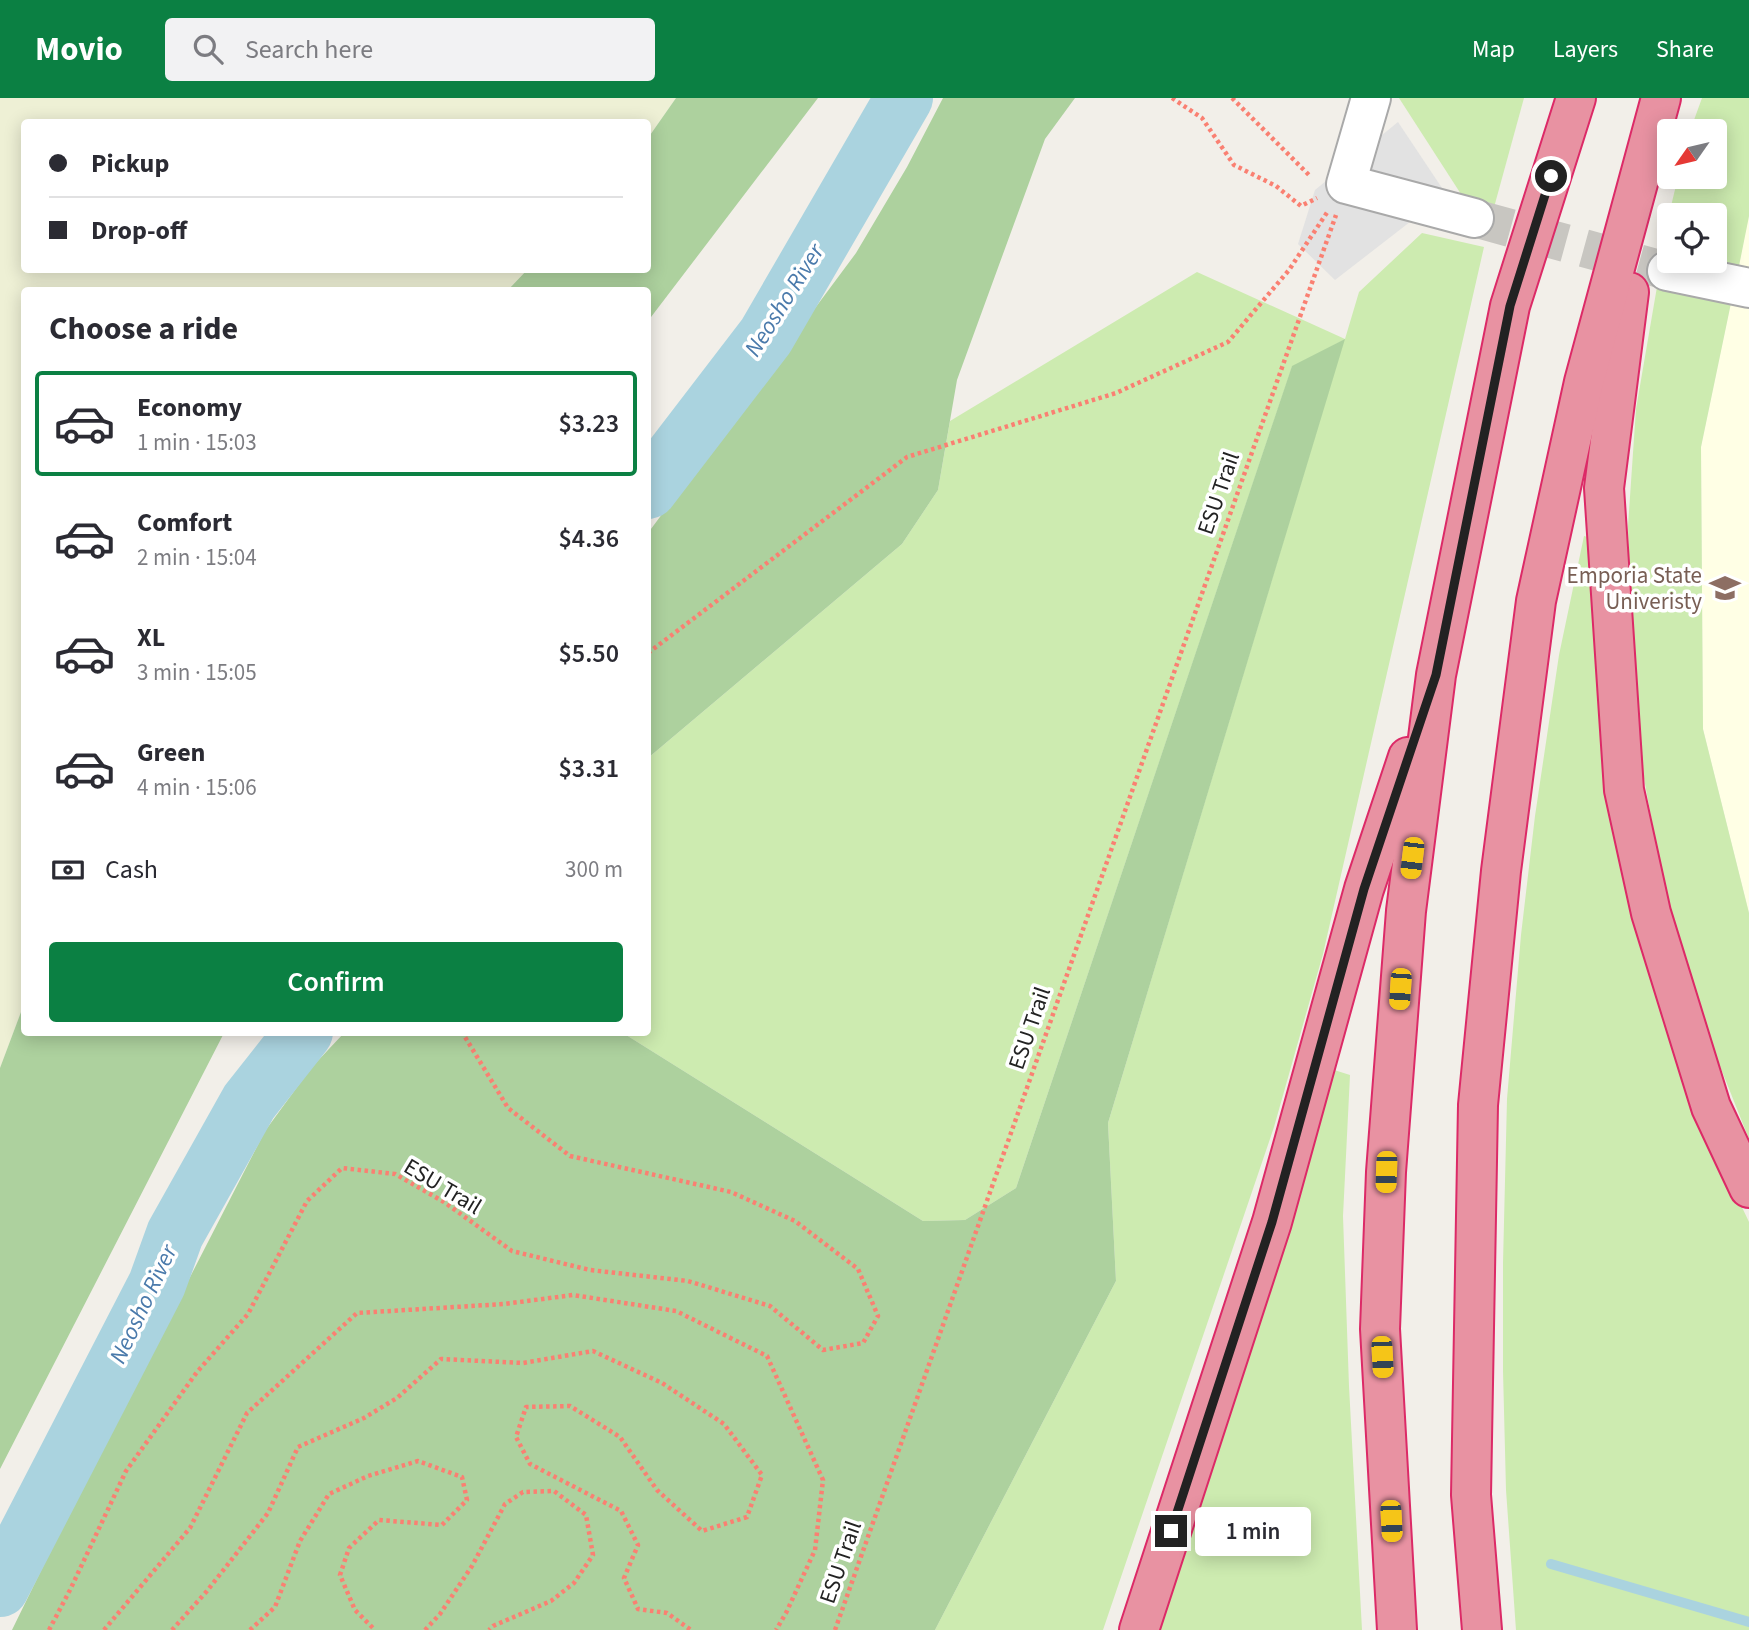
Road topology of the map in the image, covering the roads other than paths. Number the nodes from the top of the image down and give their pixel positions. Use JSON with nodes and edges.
{"nodes":[{"id":1,"x":1371,"y":98,"type":"edge"},
{"id":2,"x":1576,"y":98,"type":"edge"},
{"id":3,"x":1661,"y":98,"type":"edge"},
{"id":4,"x":1647,"y":155,"type":"junction"},
{"id":5,"x":1474,"y":218,"type":"tunnel mouth"},
{"id":6,"x":1677,"y":273,"type":"tunnel mouth"},
{"id":7,"x":1749,"y":288,"type":"edge"},
{"id":8,"x":1436,"y":675,"type":"junction"},
{"id":9,"x":1749,"y":1188,"type":"edge"},
{"id":10,"x":1139,"y":1630,"type":"edge"},
{"id":11,"x":1397,"y":1630,"type":"edge"},
{"id":12,"x":1482,"y":1630,"type":"edge"}],
"edges":[{"from":1,"to":5,"type":"street"},
{"from":2,"to":8,"type":"highway"},
{"from":3,"to":4,"type":"highway"},
{"from":4,"to":9,"type":"highway"},
{"from":4,"to":12,"type":"highway"},
{"from":6,"to":7,"type":"street"},
{"from":8,"to":10,"type":"highway"},
{"from":8,"to":11,"type":"highway"}]}
